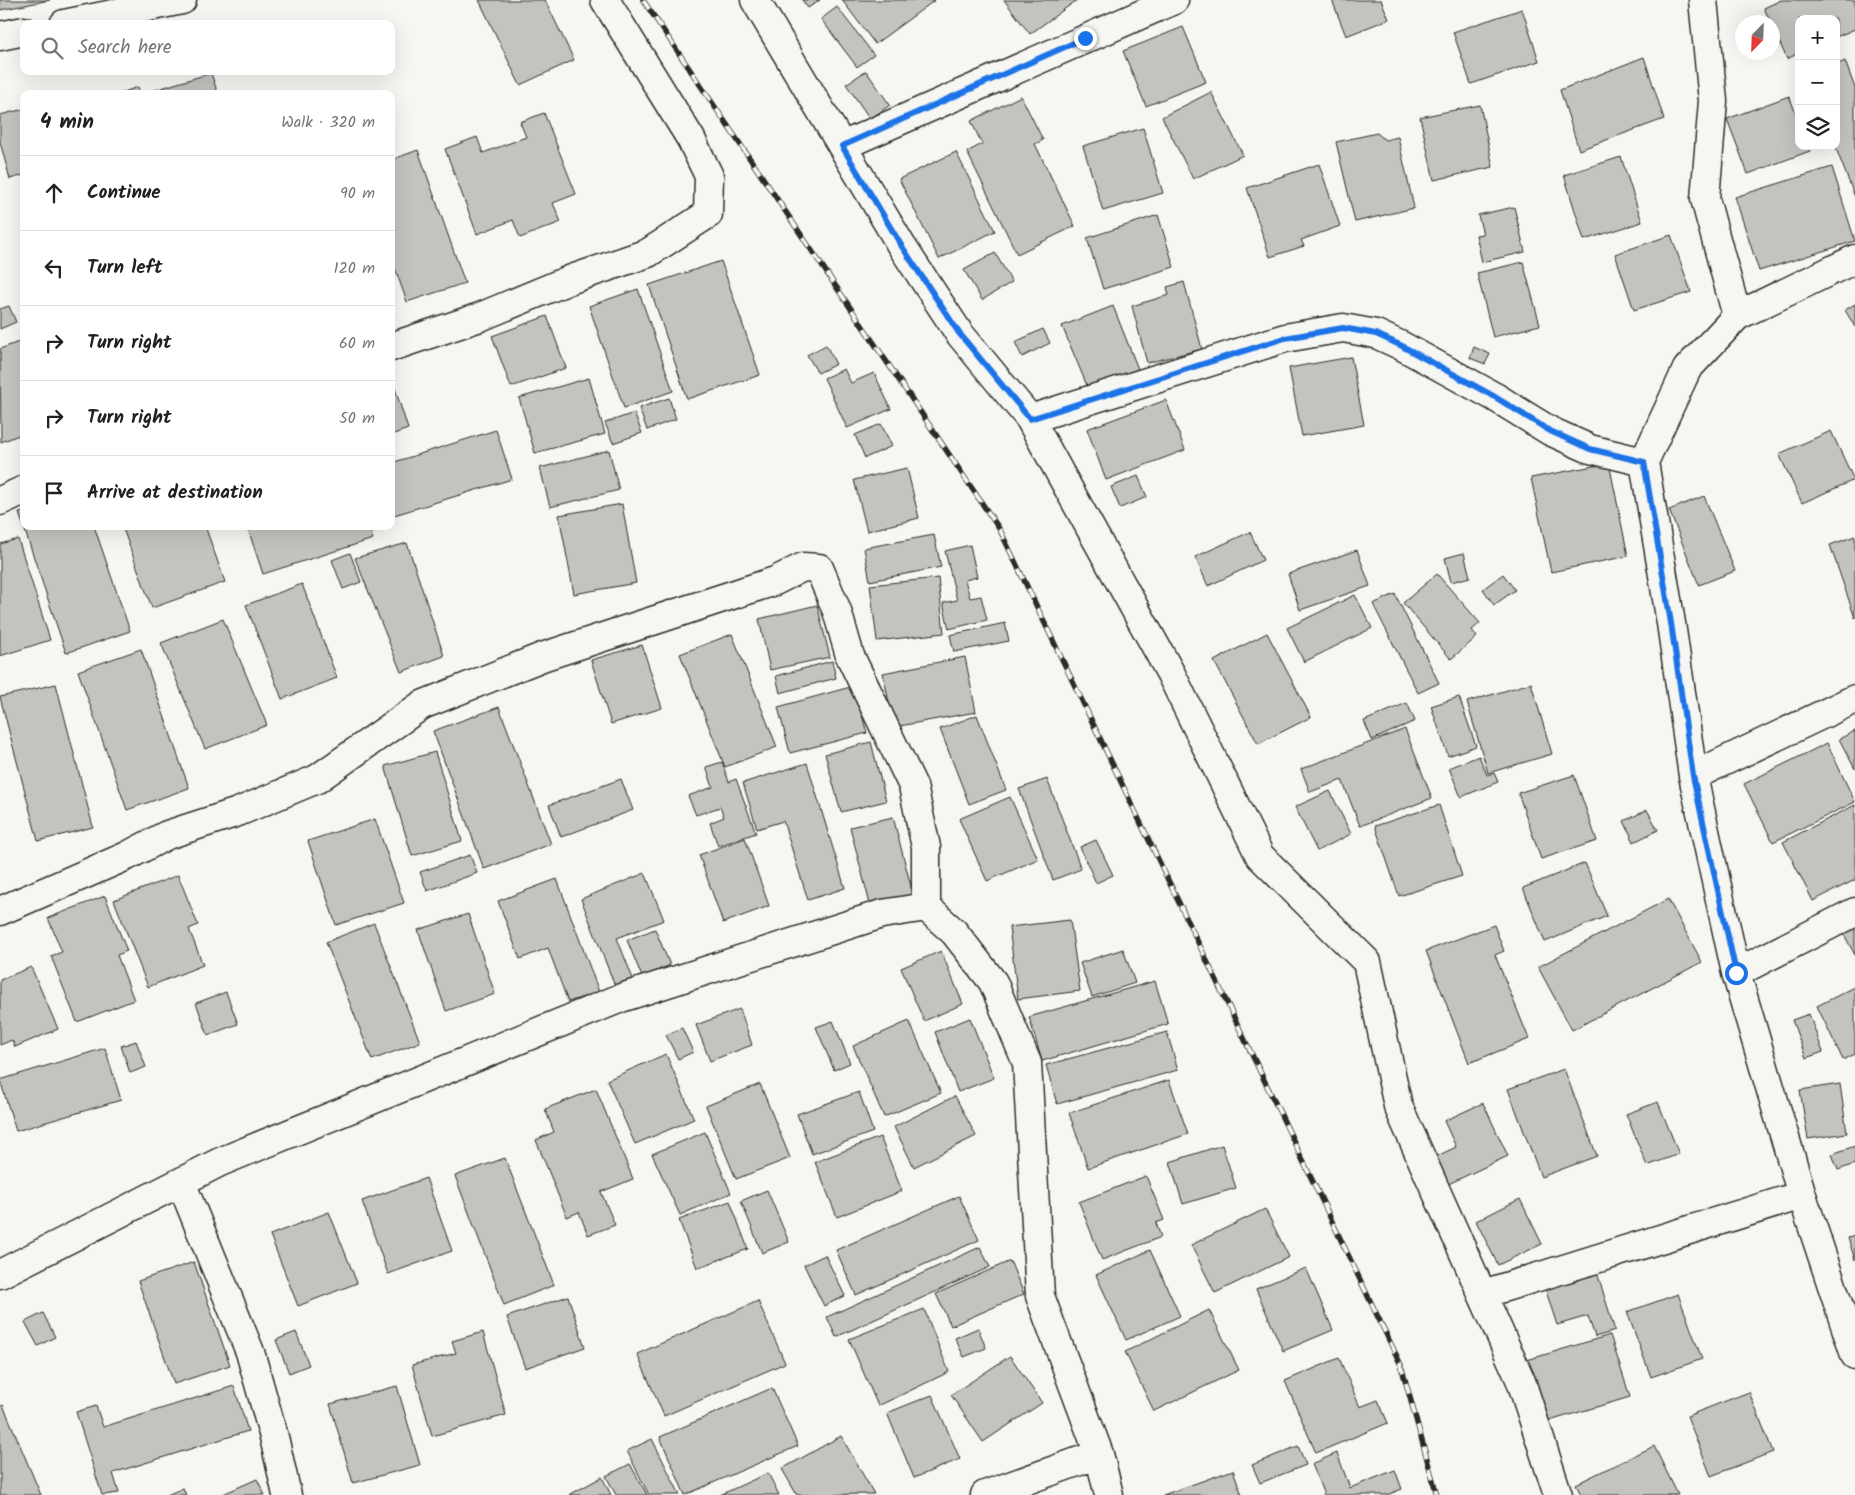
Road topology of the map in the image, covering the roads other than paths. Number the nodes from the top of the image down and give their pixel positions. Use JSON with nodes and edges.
{"nodes":[{"id":1,"x":182,"y":0,"type":"edge"},
{"id":2,"x":604,"y":0,"type":"edge"},
{"id":3,"x":754,"y":0,"type":"edge"},
{"id":4,"x":1174,"y":0,"type":"edge"},
{"id":5,"x":1703,"y":0,"type":"edge"},
{"id":6,"x":84,"y":20,"type":"edge"},
{"id":7,"x":20,"y":32,"type":"edge"},
{"id":8,"x":0,"y":36,"type":"edge"},
{"id":9,"x":842,"y":146,"type":"junction"},
{"id":10,"x":1855,"y":259,"type":"edge"},
{"id":11,"x":1737,"y":316,"type":"junction"},
{"id":12,"x":395,"y":346,"type":"edge"},
{"id":13,"x":1030,"y":419,"type":"junction"},
{"id":14,"x":1644,"y":462,"type":"junction"},
{"id":15,"x":20,"y":492,"type":"edge"},
{"id":16,"x":0,"y":501,"type":"edge"},
{"id":17,"x":1855,"y":699,"type":"edge"},
{"id":18,"x":1693,"y":776,"type":"junction"},
{"id":19,"x":926,"y":907,"type":"junction"},
{"id":20,"x":0,"y":911,"type":"edge"},
{"id":21,"x":1855,"y":912,"type":"edge"},
{"id":22,"x":1736,"y":973,"type":"junction"},
{"id":23,"x":181,"y":1182,"type":"junction"},
{"id":24,"x":1802,"y":1195,"type":"junction"},
{"id":25,"x":0,"y":1274,"type":"edge"},
{"id":26,"x":1483,"y":1294,"type":"junction"},
{"id":27,"x":1855,"y":1354,"type":"edge"},
{"id":28,"x":1099,"y":1454,"type":"junction"},
{"id":29,"x":288,"y":1495,"type":"edge"},
{"id":30,"x":985,"y":1495,"type":"edge"},
{"id":31,"x":1109,"y":1495,"type":"edge"},
{"id":32,"x":1558,"y":1495,"type":"edge"}],
"edges":[{"from":1,"to":6,"type":"street"},
{"from":2,"to":12,"type":"street"},
{"from":3,"to":9,"type":"street"},
{"from":4,"to":9,"type":"street"},
{"from":5,"to":11,"type":"street"},
{"from":7,"to":8,"type":"street"},
{"from":9,"to":13,"type":"street"},
{"from":10,"to":11,"type":"street"},
{"from":11,"to":14,"type":"street"},
{"from":13,"to":14,"type":"street"},
{"from":13,"to":26,"type":"street"},
{"from":14,"to":18,"type":"street"},
{"from":15,"to":16,"type":"street"},
{"from":17,"to":18,"type":"street"},
{"from":18,"to":22,"type":"street"},
{"from":19,"to":20,"type":"street"},
{"from":19,"to":23,"type":"street"},
{"from":19,"to":28,"type":"street"},
{"from":21,"to":22,"type":"street"},
{"from":22,"to":24,"type":"street"},
{"from":23,"to":25,"type":"street"},
{"from":23,"to":29,"type":"street"},
{"from":24,"to":26,"type":"street"},
{"from":24,"to":27,"type":"street"},
{"from":26,"to":32,"type":"street"},
{"from":28,"to":30,"type":"street"},
{"from":28,"to":31,"type":"street"}]}
